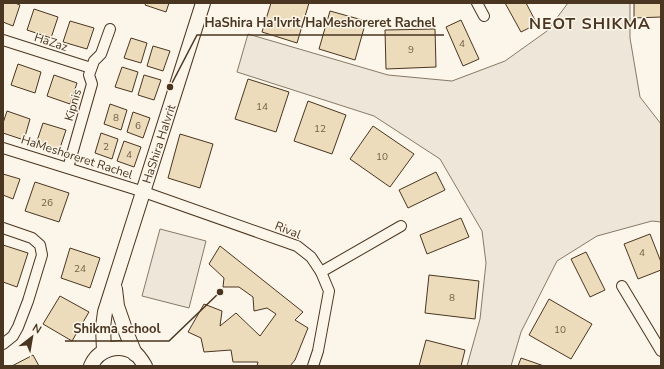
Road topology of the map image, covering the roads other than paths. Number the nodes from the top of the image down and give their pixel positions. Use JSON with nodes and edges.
{"nodes":[{"id":1,"x":203,"y":3,"type":"edge"},
{"id":2,"x":477,"y":3,"type":"edge"},
{"id":3,"x":484,"y":16,"type":"dead end"},
{"id":4,"x":110,"y":29,"type":"dead end"},
{"id":5,"x":3,"y":40,"type":"edge"},
{"id":6,"x":91,"y":68,"type":"junction"},
{"id":7,"x":3,"y":148,"type":"edge"},
{"id":8,"x":68,"y":168,"type":"junction"},
{"id":9,"x":144,"y":192,"type":"junction"},
{"id":10,"x":401,"y":226,"type":"dead end"},
{"id":11,"x":3,"y":228,"type":"edge"},
{"id":12,"x":321,"y":272,"type":"junction"},
{"id":13,"x":114,"y":285,"type":"junction"},
{"id":14,"x":622,"y":286,"type":"dead end"},
{"id":15,"x":3,"y":344,"type":"edge"},
{"id":16,"x":104,"y":351,"type":"junction"},
{"id":17,"x":661,"y":351,"type":"edge"},
{"id":18,"x":135,"y":354,"type":"junction"},
{"id":19,"x":91,"y":366,"type":"edge"},
{"id":20,"x":144,"y":366,"type":"edge"},
{"id":21,"x":313,"y":366,"type":"edge"}],
"edges":[{"from":1,"to":9,"type":"street","name":"HaShira HaIvrit"},
{"from":2,"to":3,"type":"street"},
{"from":4,"to":6,"type":"street"},
{"from":5,"to":6,"type":"street","name":"HaZaz"},
{"from":6,"to":8,"type":"street","name":"Kipnis"},
{"from":7,"to":8,"type":"street","name":"HaMeshoreret Rachel"},
{"from":8,"to":9,"type":"street","name":"HaMeshoreret Rachel"},
{"from":9,"to":12,"type":"street","name":"Rival"},
{"from":9,"to":13,"type":"street","name":"HaShira HaIvrit"},
{"from":10,"to":12,"type":"street"},
{"from":11,"to":15,"type":"street"},
{"from":12,"to":21,"type":"street","name":"Rival"},
{"from":13,"to":16,"type":"street","name":"HaShira HaIvrit"},
{"from":13,"to":18,"type":"street","name":"HaShira HaIvrit"},
{"from":14,"to":17,"type":"street"},
{"from":16,"to":18,"type":"street"},
{"from":16,"to":19,"type":"street"},
{"from":18,"to":20,"type":"street","name":"HaShira HaIvrit"}]}
